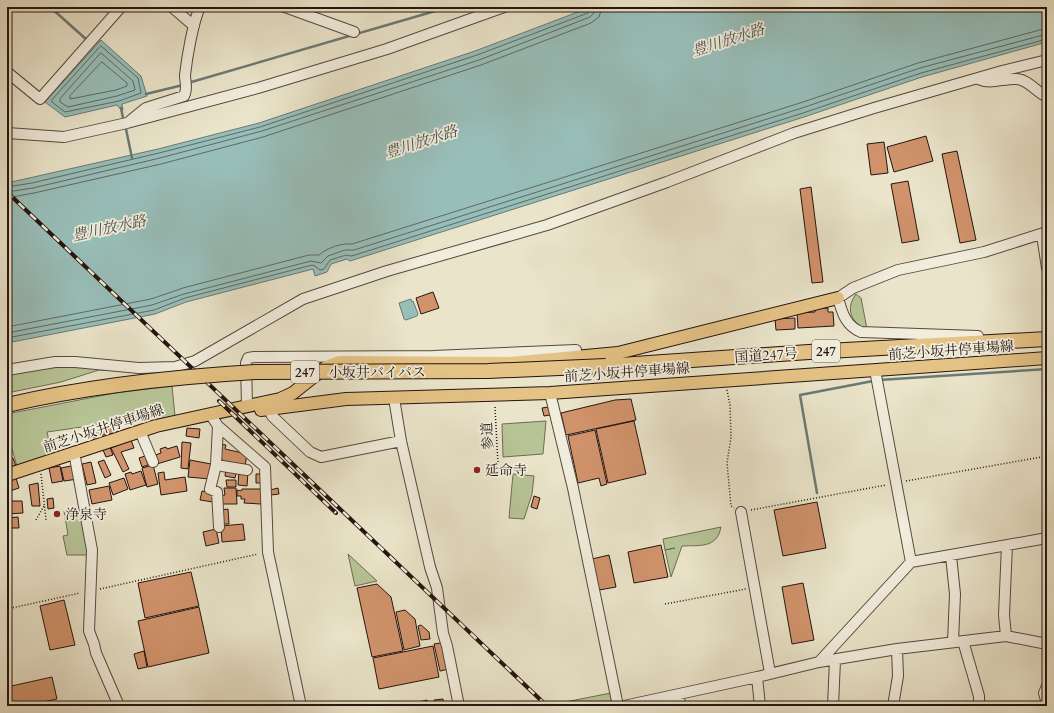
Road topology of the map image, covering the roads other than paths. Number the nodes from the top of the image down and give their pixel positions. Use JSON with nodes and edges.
{"nodes":[{"id":1,"x":121,"y":7,"type":"edge"},
{"id":2,"x":172,"y":7,"type":"edge"},
{"id":3,"x":200,"y":7,"type":"edge"},
{"id":4,"x":285,"y":7,"type":"edge"},
{"id":5,"x":504,"y":7,"type":"edge"},
{"id":6,"x":194,"y":26,"type":"junction"},
{"id":7,"x":354,"y":32,"type":"dead end"},
{"id":8,"x":1047,"y":60,"type":"edge"},
{"id":9,"x":7,"y":72,"type":"edge"},
{"id":10,"x":977,"y":79,"type":"junction"},
{"id":11,"x":1047,"y":97,"type":"edge"},
{"id":12,"x":127,"y":123,"type":"junction"},
{"id":13,"x":7,"y":133,"type":"edge"},
{"id":14,"x":1044,"y":233,"type":"edge"},
{"id":15,"x":1047,"y":268,"type":"edge"},
{"id":16,"x":838,"y":298,"type":"junction"},
{"id":17,"x":1047,"y":339,"type":"edge"},
{"id":18,"x":1015,"y":341,"type":"junction"},
{"id":19,"x":576,"y":358,"type":"junction"},
{"id":20,"x":1046,"y":359,"type":"edge"},
{"id":21,"x":606,"y":366,"type":"joint"},
{"id":22,"x":7,"y":370,"type":"edge"},
{"id":23,"x":875,"y":370,"type":"junction"},
{"id":24,"x":550,"y":393,"type":"junction"},
{"id":25,"x":394,"y":398,"type":"junction"},
{"id":26,"x":7,"y":405,"type":"edge"},
{"id":27,"x":247,"y":406,"type":"junction"},
{"id":28,"x":269,"y":409,"type":"junction"},
{"id":29,"x":210,"y":414,"type":"junction"},
{"id":30,"x":218,"y":426,"type":"junction"},
{"id":31,"x":140,"y":431,"type":"junction"},
{"id":32,"x":401,"y":441,"type":"junction"},
{"id":33,"x":74,"y":452,"type":"junction"},
{"id":34,"x":153,"y":462,"type":"dead end"},
{"id":35,"x":216,"y":465,"type":"junction"},
{"id":36,"x":247,"y":470,"type":"dead end"},
{"id":37,"x":7,"y":475,"type":"edge"},
{"id":38,"x":741,"y":512,"type":"road end"},
{"id":39,"x":219,"y":527,"type":"dead end"},
{"id":40,"x":1047,"y":538,"type":"edge"},
{"id":41,"x":1007,"y":546,"type":"junction"},
{"id":42,"x":951,"y":556,"type":"junction"},
{"id":43,"x":912,"y":562,"type":"junction"},
{"id":44,"x":1006,"y":636,"type":"junction"},
{"id":45,"x":958,"y":642,"type":"junction"},
{"id":46,"x":1047,"y":644,"type":"edge"},
{"id":47,"x":897,"y":649,"type":"junction"},
{"id":48,"x":835,"y":660,"type":"junction"},
{"id":49,"x":819,"y":662,"type":"junction"},
{"id":50,"x":770,"y":673,"type":"junction"},
{"id":51,"x":757,"y":676,"type":"junction"},
{"id":52,"x":1047,"y":686,"type":"edge"},
{"id":53,"x":679,"y":694,"type":"junction"},
{"id":54,"x":1047,"y":704,"type":"edge"},
{"id":55,"x":119,"y":706,"type":"edge"},
{"id":56,"x":301,"y":706,"type":"edge"},
{"id":57,"x":459,"y":706,"type":"edge"},
{"id":58,"x":618,"y":706,"type":"edge"},
{"id":59,"x":624,"y":706,"type":"edge"},
{"id":60,"x":680,"y":706,"type":"edge"},
{"id":61,"x":760,"y":706,"type":"edge"},
{"id":62,"x":833,"y":706,"type":"edge"},
{"id":63,"x":893,"y":706,"type":"edge"},
{"id":64,"x":979,"y":706,"type":"edge"}],
"edges":[{"from":1,"to":9,"type":"street"},
{"from":2,"to":6,"type":"street"},
{"from":3,"to":6,"type":"street"},
{"from":4,"to":7,"type":"street"},
{"from":5,"to":12,"type":"street"},
{"from":6,"to":12,"type":"street"},
{"from":8,"to":10,"type":"street"},
{"from":10,"to":11,"type":"street"},
{"from":10,"to":22,"type":"street"},
{"from":12,"to":13,"type":"street"},
{"from":14,"to":15,"type":"street"},
{"from":14,"to":16,"type":"street"},
{"from":16,"to":18,"type":"street"},
{"from":16,"to":19,"type":"main road","name":"前芝小坂井停車場線"},
{"from":17,"to":18,"type":"highway","name":"国道247号","number":"247"},
{"from":18,"to":21,"type":"highway","name":"国道247号","number":"247"},
{"from":19,"to":27,"type":"main road","name":"前芝小坂井停車場線"},
{"from":19,"to":27,"type":"street"},
{"from":20,"to":23,"type":"main road","name":"前芝小坂井停車場線"},
{"from":21,"to":26,"type":"highway","name":"小坂井バイパス","number":"247","bridge":true},
{"from":23,"to":24,"type":"main road","name":"前芝小坂井停車場線"},
{"from":23,"to":43,"type":"street"},
{"from":24,"to":25,"type":"main road","name":"前芝小坂井停車場線"},
{"from":24,"to":58,"type":"street"},
{"from":25,"to":28,"type":"main road","name":"前芝小坂井停車場線"},
{"from":25,"to":32,"type":"street"},
{"from":27,"to":29,"type":"main road","name":"前芝小坂井停車場線"},
{"from":28,"to":29,"type":"main road","name":"前芝小坂井停車場線"},
{"from":28,"to":32,"type":"street"},
{"from":29,"to":30,"type":"street"},
{"from":29,"to":31,"type":"main road","name":"前芝小坂井停車場線"},
{"from":30,"to":35,"type":"street"},
{"from":30,"to":56,"type":"street"},
{"from":31,"to":33,"type":"main road","name":"前芝小坂井停車場線"},
{"from":31,"to":34,"type":"street"},
{"from":32,"to":57,"type":"street"},
{"from":33,"to":37,"type":"main road","name":"前芝小坂井停車場線"},
{"from":33,"to":55,"type":"street"},
{"from":35,"to":36,"type":"street"},
{"from":35,"to":39,"type":"street"},
{"from":38,"to":50,"type":"street"},
{"from":40,"to":41,"type":"street"},
{"from":41,"to":42,"type":"street"},
{"from":41,"to":44,"type":"street"},
{"from":42,"to":43,"type":"street"},
{"from":42,"to":45,"type":"street"},
{"from":43,"to":49,"type":"street"},
{"from":44,"to":45,"type":"street"},
{"from":44,"to":46,"type":"street"},
{"from":45,"to":47,"type":"street"},
{"from":45,"to":64,"type":"street"},
{"from":47,"to":48,"type":"street"},
{"from":47,"to":63,"type":"street"},
{"from":48,"to":49,"type":"street"},
{"from":48,"to":62,"type":"street"},
{"from":49,"to":50,"type":"street"},
{"from":50,"to":51,"type":"street"},
{"from":51,"to":53,"type":"street"},
{"from":51,"to":61,"type":"street"},
{"from":52,"to":54,"type":"street"},
{"from":53,"to":59,"type":"street"},
{"from":53,"to":60,"type":"street"}]}
